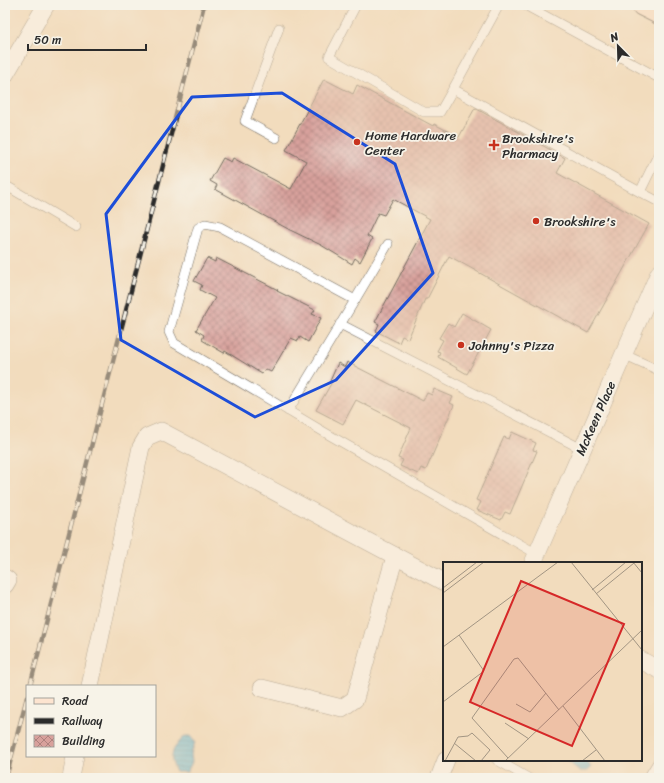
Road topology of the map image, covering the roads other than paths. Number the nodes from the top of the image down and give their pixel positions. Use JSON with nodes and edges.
{"nodes":[{"id":1,"x":46,"y":5,"type":"edge"},
{"id":2,"x":356,"y":5,"type":"edge"},
{"id":3,"x":499,"y":5,"type":"edge"},
{"id":4,"x":525,"y":5,"type":"edge"},
{"id":5,"x":279,"y":28,"type":"dead end"},
{"id":6,"x":5,"y":75,"type":"edge"},
{"id":7,"x":659,"y":78,"type":"edge"},
{"id":8,"x":453,"y":90,"type":"junction"},
{"id":9,"x":276,"y":138,"type":"dead end"},
{"id":10,"x":659,"y":154,"type":"edge"},
{"id":11,"x":5,"y":185,"type":"edge"},
{"id":12,"x":640,"y":192,"type":"junction"},
{"id":13,"x":659,"y":202,"type":"edge"},
{"id":14,"x":76,"y":227,"type":"dead end"},
{"id":15,"x":388,"y":244,"type":"dead end"},
{"id":16,"x":659,"y":273,"type":"edge"},
{"id":17,"x":355,"y":300,"type":"junction"},
{"id":18,"x":340,"y":324,"type":"junction"},
{"id":19,"x":624,"y":354,"type":"junction"},
{"id":20,"x":658,"y":368,"type":"edge"},
{"id":21,"x":288,"y":411,"type":"junction"},
{"id":22,"x":582,"y":449,"type":"junction"},
{"id":23,"x":395,"y":556,"type":"junction"},
{"id":24,"x":535,"y":558,"type":"edge"},
{"id":25,"x":443,"y":581,"type":"edge"},
{"id":26,"x":642,"y":661,"type":"edge"},
{"id":27,"x":659,"y":670,"type":"edge"},
{"id":28,"x":90,"y":685,"type":"edge"},
{"id":29,"x":262,"y":688,"type":"dead end"},
{"id":30,"x":75,"y":757,"type":"edge"},
{"id":31,"x":659,"y":760,"type":"edge"},
{"id":32,"x":446,"y":761,"type":"edge"},
{"id":33,"x":499,"y":761,"type":"edge"},
{"id":34,"x":71,"y":778,"type":"edge"},
{"id":35,"x":439,"y":778,"type":"edge"},
{"id":36,"x":528,"y":778,"type":"edge"},
{"id":37,"x":648,"y":778,"type":"edge"}],
"edges":[{"from":1,"to":6,"type":"street"},
{"from":2,"to":8,"type":"lane"},
{"from":3,"to":8,"type":"lane"},
{"from":4,"to":7,"type":"lane"},
{"from":5,"to":9,"type":"lane"},
{"from":8,"to":12,"type":"lane"},
{"from":10,"to":12,"type":"lane"},
{"from":11,"to":14,"type":"lane"},
{"from":12,"to":13,"type":"lane"},
{"from":15,"to":17,"type":"lane"},
{"from":16,"to":19,"type":"street","name":"McKeen Place"},
{"from":17,"to":18,"type":"lane"},
{"from":17,"to":21,"type":"lane"},
{"from":18,"to":21,"type":"lane"},
{"from":18,"to":22,"type":"lane"},
{"from":19,"to":20,"type":"lane"},
{"from":19,"to":22,"type":"street","name":"McKeen Place"},
{"from":21,"to":24,"type":"lane"},
{"from":22,"to":24,"type":"street","name":"McKeen Place"},
{"from":23,"to":25,"type":"street"},
{"from":23,"to":28,"type":"street"},
{"from":23,"to":29,"type":"street"},
{"from":26,"to":27,"type":"street"},
{"from":30,"to":34,"type":"street"},
{"from":31,"to":37,"type":"lane"},
{"from":32,"to":35,"type":"street"},
{"from":33,"to":36,"type":"lane"}]}
